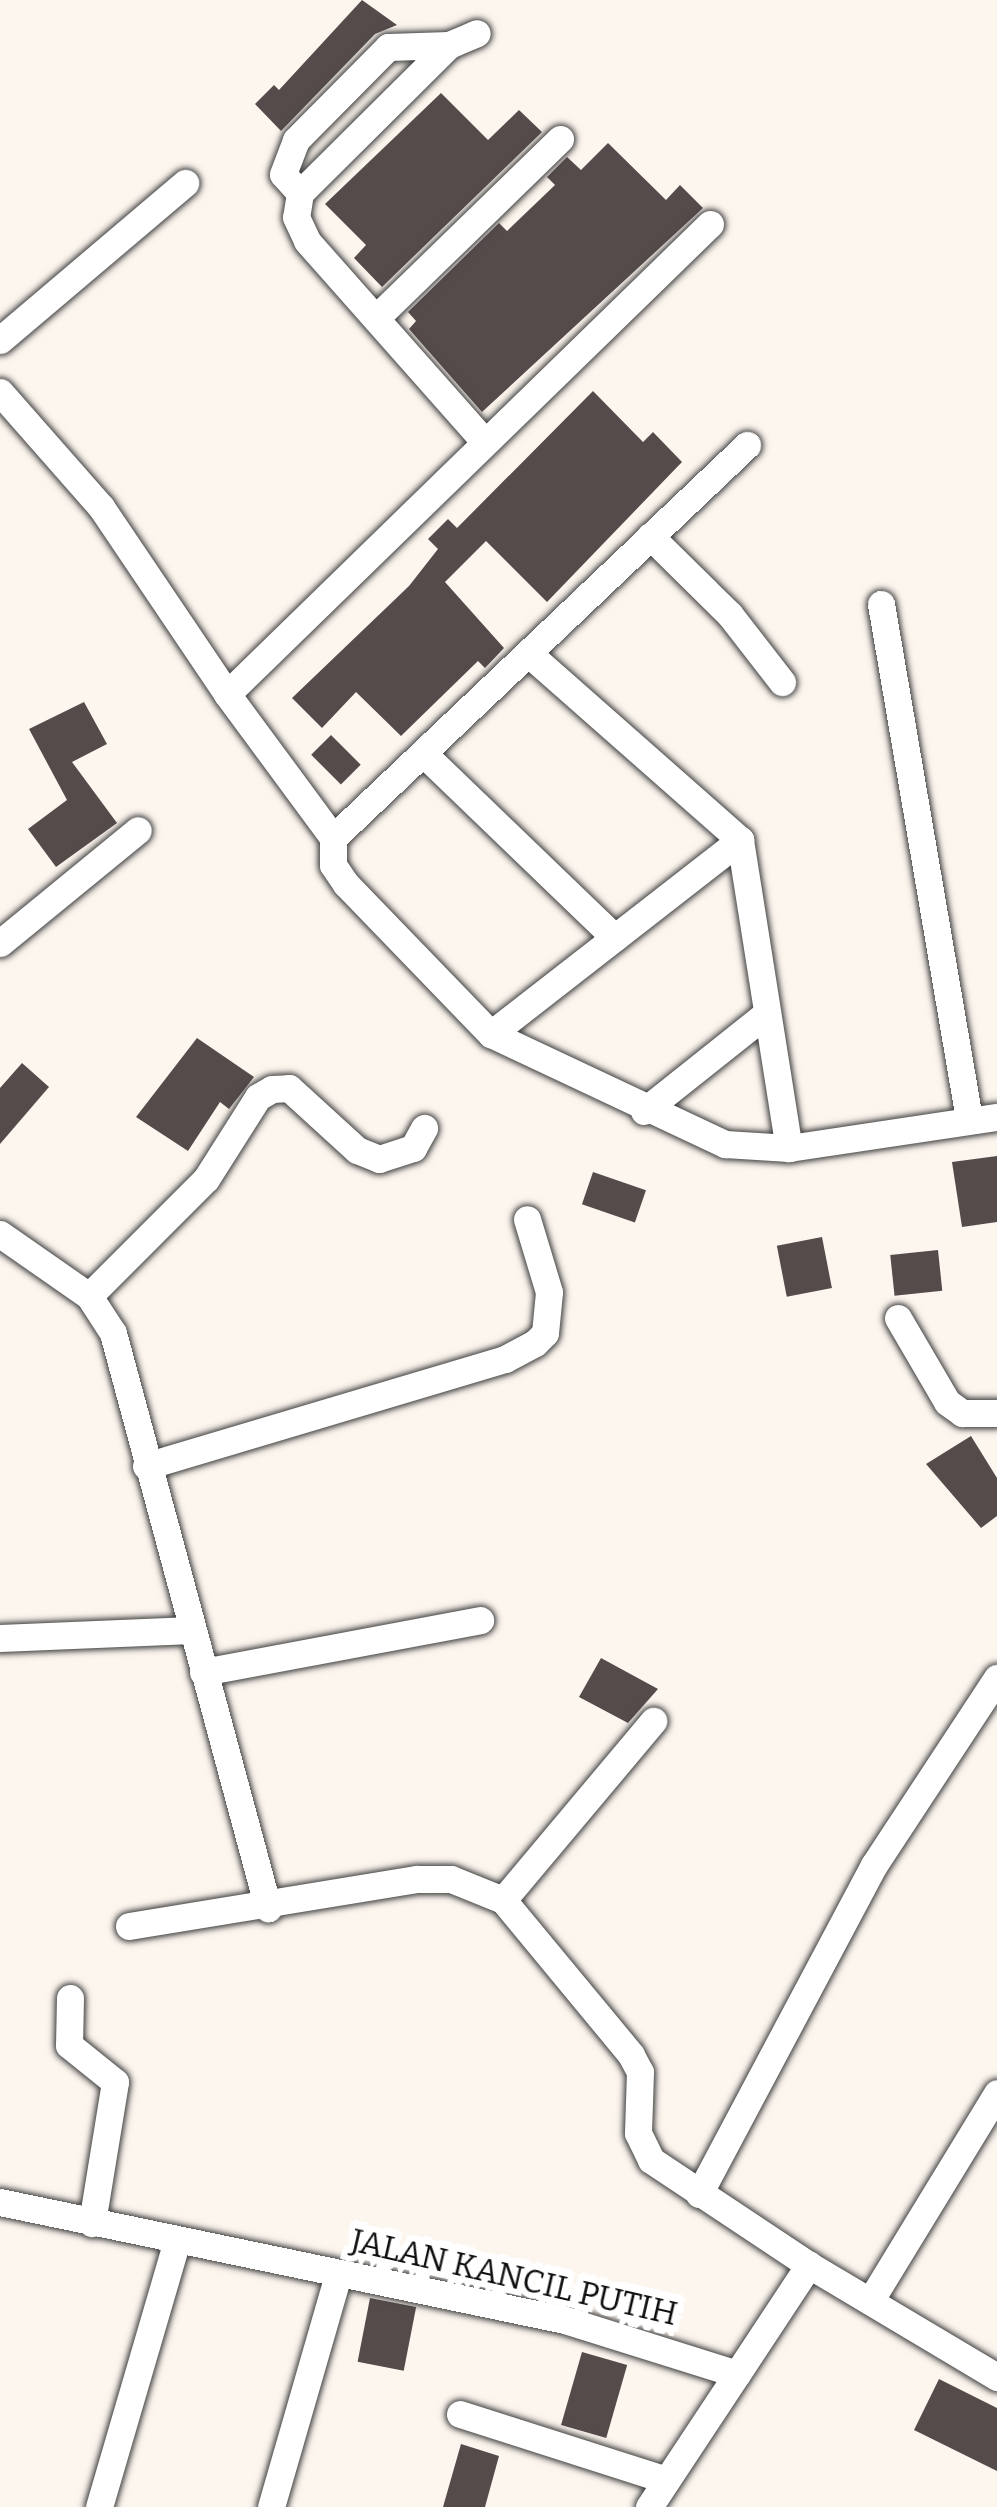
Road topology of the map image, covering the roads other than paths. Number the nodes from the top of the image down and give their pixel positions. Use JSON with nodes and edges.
{"nodes":[{"id":1,"x":477,"y":33,"type":"dead end"},
{"id":2,"x":449,"y":45,"type":"junction"},
{"id":3,"x":560,"y":139,"type":"dead end"},
{"id":4,"x":185,"y":183,"type":"dead end"},
{"id":5,"x":300,"y":193,"type":"junction"},
{"id":6,"x":710,"y":224,"type":"dead end"},
{"id":7,"x":378,"y":316,"type":"junction"},
{"id":8,"x":0,"y":340,"type":"edge"},
{"id":9,"x":0,"y":392,"type":"edge"},
{"id":10,"x":484,"y":442,"type":"junction"},
{"id":11,"x":747,"y":445,"type":"dead end"},
{"id":12,"x":650,"y":536,"type":"junction"},
{"id":13,"x":881,"y":604,"type":"dead end"},
{"id":14,"x":528,"y":653,"type":"junction"},
{"id":15,"x":782,"y":682,"type":"dead end"},
{"id":16,"x":227,"y":694,"type":"junction"},
{"id":17,"x":426,"y":756,"type":"junction"},
{"id":18,"x":138,"y":830,"type":"dead end"},
{"id":19,"x":333,"y":838,"type":"junction"},
{"id":20,"x":740,"y":841,"type":"junction"},
{"id":21,"x":615,"y":938,"type":"junction"},
{"id":22,"x":0,"y":943,"type":"edge"},
{"id":23,"x":766,"y":1014,"type":"junction"},
{"id":24,"x":491,"y":1034,"type":"junction"},
{"id":25,"x":644,"y":1111,"type":"junction"},
{"id":26,"x":983,"y":1118,"type":"edge"},
{"id":27,"x":424,"y":1128,"type":"dead end"},
{"id":28,"x":789,"y":1148,"type":"junction"},
{"id":29,"x":527,"y":1219,"type":"dead end"},
{"id":30,"x":0,"y":1234,"type":"edge"},
{"id":31,"x":89,"y":1296,"type":"junction"},
{"id":32,"x":898,"y":1318,"type":"dead end"},
{"id":33,"x":997,"y":1413,"type":"edge"},
{"id":34,"x":146,"y":1466,"type":"junction"},
{"id":35,"x":480,"y":1620,"type":"dead end"},
{"id":36,"x":192,"y":1630,"type":"junction"},
{"id":37,"x":0,"y":1638,"type":"edge"},
{"id":38,"x":203,"y":1672,"type":"junction"},
{"id":39,"x":997,"y":1678,"type":"edge"},
{"id":40,"x":652,"y":1720,"type":"dead end"},
{"id":41,"x":503,"y":1900,"type":"junction"},
{"id":42,"x":268,"y":1908,"type":"junction"},
{"id":43,"x":129,"y":1926,"type":"dead end"},
{"id":44,"x":70,"y":1998,"type":"dead end"},
{"id":45,"x":997,"y":2093,"type":"edge"},
{"id":46,"x":699,"y":2194,"type":"junction"},
{"id":47,"x":0,"y":2202,"type":"edge"},
{"id":48,"x":92,"y":2223,"type":"junction"},
{"id":49,"x":177,"y":2240,"type":"junction"},
{"id":50,"x":808,"y":2265,"type":"junction"},
{"id":51,"x":338,"y":2276,"type":"junction"},
{"id":52,"x":872,"y":2297,"type":"junction"},
{"id":53,"x":736,"y":2374,"type":"junction"},
{"id":54,"x":997,"y":2377,"type":"edge"},
{"id":55,"x":460,"y":2414,"type":"dead end"},
{"id":56,"x":664,"y":2479,"type":"junction"},
{"id":57,"x":99,"y":2507,"type":"edge"},
{"id":58,"x":271,"y":2507,"type":"edge"},
{"id":59,"x":649,"y":2507,"type":"edge"}],
"edges":[{"from":1,"to":2,"type":"street"},
{"from":2,"to":5,"type":"street"},
{"from":2,"to":5,"type":"street"},
{"from":3,"to":7,"type":"street"},
{"from":4,"to":8,"type":"street"},
{"from":5,"to":7,"type":"street"},
{"from":6,"to":10,"type":"street"},
{"from":7,"to":10,"type":"street"},
{"from":9,"to":16,"type":"street"},
{"from":10,"to":16,"type":"street"},
{"from":11,"to":12,"type":"street"},
{"from":12,"to":14,"type":"street"},
{"from":12,"to":15,"type":"street"},
{"from":13,"to":26,"type":"street"},
{"from":14,"to":17,"type":"street"},
{"from":14,"to":20,"type":"street"},
{"from":16,"to":19,"type":"street"},
{"from":17,"to":19,"type":"street"},
{"from":17,"to":21,"type":"street"},
{"from":18,"to":22,"type":"street"},
{"from":19,"to":24,"type":"street"},
{"from":20,"to":21,"type":"street"},
{"from":20,"to":23,"type":"street"},
{"from":21,"to":24,"type":"street"},
{"from":23,"to":25,"type":"street"},
{"from":23,"to":28,"type":"street"},
{"from":24,"to":25,"type":"street"},
{"from":25,"to":28,"type":"street"},
{"from":26,"to":28,"type":"street"},
{"from":27,"to":31,"type":"street"},
{"from":29,"to":34,"type":"street"},
{"from":30,"to":31,"type":"street"},
{"from":31,"to":34,"type":"street"},
{"from":32,"to":33,"type":"street"},
{"from":34,"to":36,"type":"street"},
{"from":35,"to":38,"type":"street"},
{"from":36,"to":37,"type":"street"},
{"from":36,"to":38,"type":"street"},
{"from":38,"to":42,"type":"street"},
{"from":39,"to":46,"type":"street"},
{"from":40,"to":41,"type":"street"},
{"from":41,"to":42,"type":"street"},
{"from":41,"to":46,"type":"street"},
{"from":42,"to":43,"type":"street"},
{"from":44,"to":48,"type":"street"},
{"from":45,"to":52,"type":"street"},
{"from":46,"to":50,"type":"street"},
{"from":47,"to":48,"type":"street","name":"JALAN KANCIL PUTIH"},
{"from":48,"to":49,"type":"street","name":"JALAN KANCIL PUTIH"},
{"from":49,"to":51,"type":"street","name":"JALAN KANCIL PUTIH"},
{"from":49,"to":57,"type":"street"},
{"from":50,"to":52,"type":"street"},
{"from":50,"to":53,"type":"street"},
{"from":51,"to":53,"type":"street","name":"JALAN KANCIL PUTIH"},
{"from":51,"to":58,"type":"street"},
{"from":52,"to":54,"type":"street"},
{"from":53,"to":56,"type":"street"},
{"from":55,"to":56,"type":"street"},
{"from":56,"to":59,"type":"street"}]}
